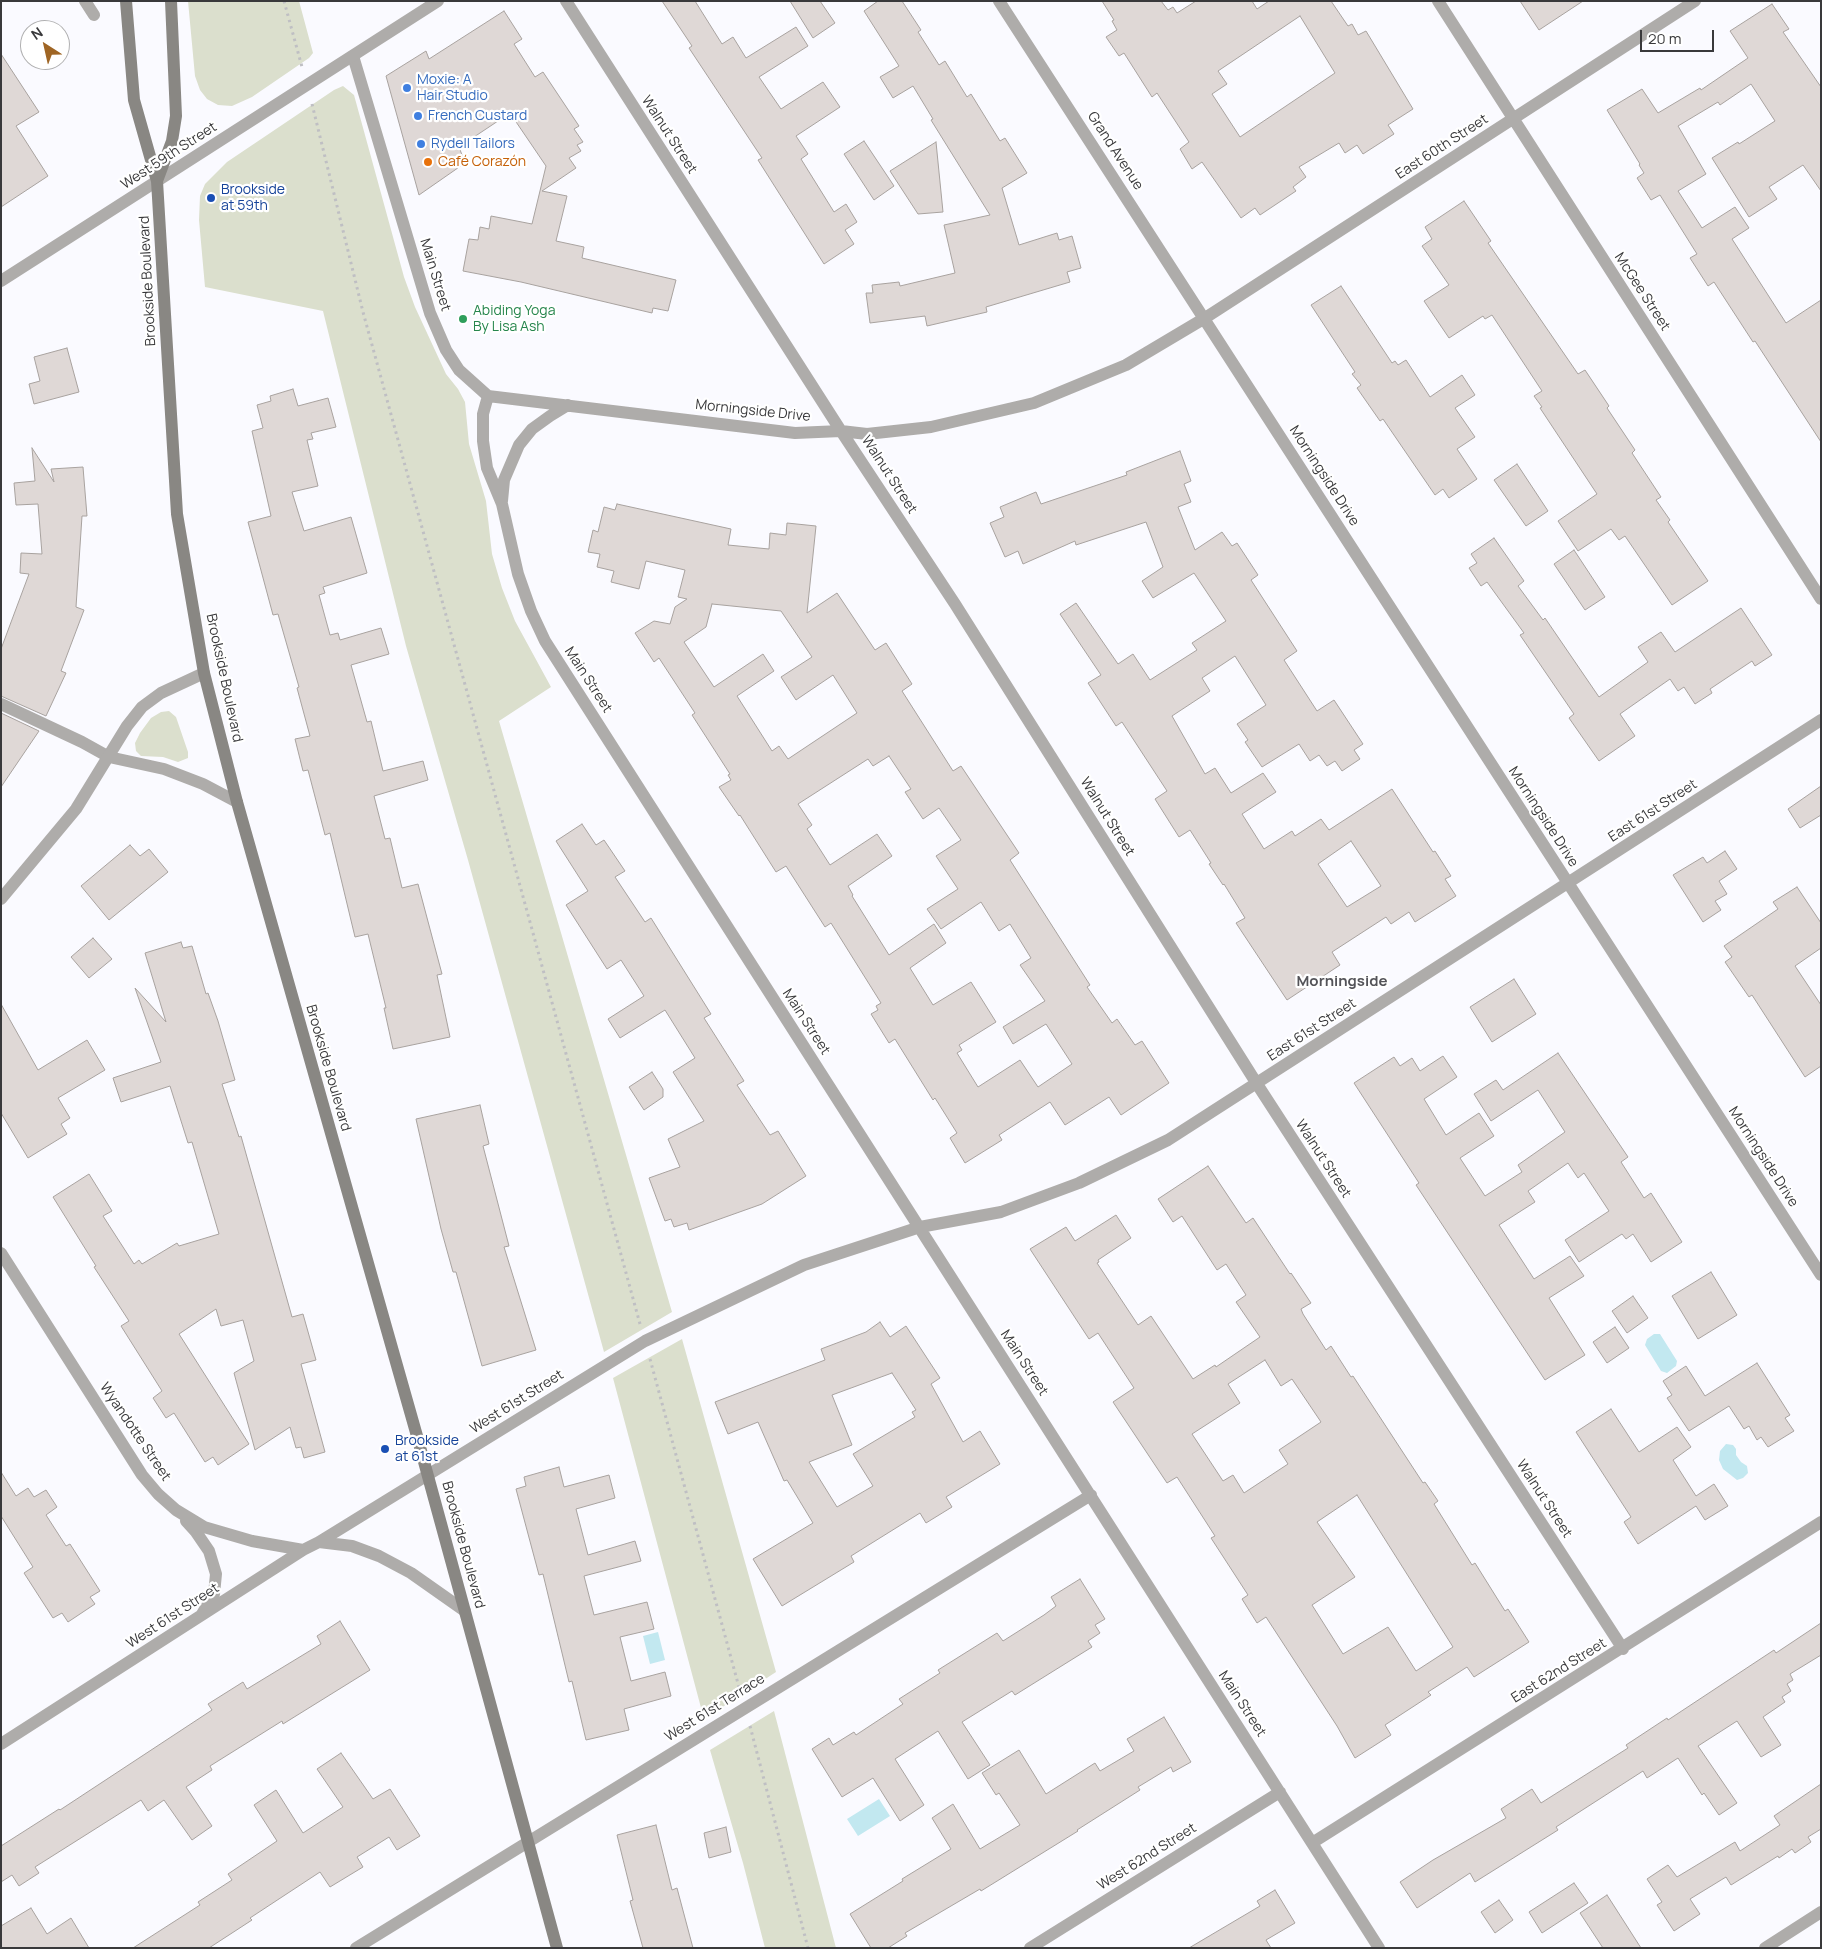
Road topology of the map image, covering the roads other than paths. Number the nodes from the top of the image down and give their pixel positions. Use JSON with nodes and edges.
{"nodes":[{"id":1,"x":85,"y":1,"type":"edge"},
{"id":2,"x":126,"y":1,"type":"edge"},
{"id":3,"x":172,"y":1,"type":"edge"},
{"id":4,"x":438,"y":1,"type":"edge"},
{"id":5,"x":566,"y":1,"type":"edge"},
{"id":6,"x":1000,"y":1,"type":"edge"},
{"id":7,"x":1438,"y":1,"type":"edge"},
{"id":8,"x":1695,"y":1,"type":"edge"},
{"id":9,"x":94,"y":15,"type":"dead end"},
{"id":10,"x":353,"y":56,"type":"junction"},
{"id":11,"x":1513,"y":118,"type":"junction"},
{"id":12,"x":157,"y":181,"type":"junction"},
{"id":13,"x":1,"y":280,"type":"edge"},
{"id":14,"x":1205,"y":318,"type":"junction"},
{"id":15,"x":488,"y":396,"type":"junction"},
{"id":16,"x":568,"y":405,"type":"junction"},
{"id":17,"x":841,"y":431,"type":"junction"},
{"id":18,"x":502,"y":504,"type":"junction"},
{"id":19,"x":1821,"y":599,"type":"edge"},
{"id":20,"x":204,"y":673,"type":"junction"},
{"id":21,"x":1,"y":704,"type":"edge"},
{"id":22,"x":1821,"y":720,"type":"edge"},
{"id":23,"x":109,"y":757,"type":"junction"},
{"id":24,"x":237,"y":802,"type":"junction"},
{"id":25,"x":1568,"y":883,"type":"junction"},
{"id":26,"x":1,"y":899,"type":"edge"},
{"id":27,"x":1257,"y":1084,"type":"junction"},
{"id":28,"x":920,"y":1227,"type":"junction"},
{"id":29,"x":1,"y":1253,"type":"edge"},
{"id":30,"x":1821,"y":1275,"type":"edge"},
{"id":31,"x":428,"y":1474,"type":"junction"},
{"id":32,"x":1091,"y":1495,"type":"junction"},
{"id":33,"x":176,"y":1510,"type":"junction"},
{"id":34,"x":1821,"y":1522,"type":"edge"},
{"id":35,"x":320,"y":1542,"type":"junction"},
{"id":36,"x":303,"y":1550,"type":"junction"},
{"id":37,"x":465,"y":1611,"type":"junction"},
{"id":38,"x":201,"y":1616,"type":"junction"},
{"id":39,"x":1622,"y":1648,"type":"junction"},
{"id":40,"x":1,"y":1744,"type":"edge"},
{"id":41,"x":1280,"y":1792,"type":"junction"},
{"id":42,"x":528,"y":1841,"type":"junction"},
{"id":43,"x":1312,"y":1843,"type":"junction"},
{"id":44,"x":1821,"y":1912,"type":"edge"},
{"id":45,"x":356,"y":1948,"type":"edge"},
{"id":46,"x":557,"y":1948,"type":"edge"},
{"id":47,"x":1030,"y":1948,"type":"edge"},
{"id":48,"x":1379,"y":1948,"type":"edge"},
{"id":49,"x":1764,"y":1948,"type":"edge"}],
"edges":[{"from":1,"to":9,"type":"street"},
{"from":2,"to":12,"type":"main road","name":"Brookside Boulevard"},
{"from":3,"to":12,"type":"main road","name":"Brookside Boulevard"},
{"from":4,"to":10,"type":"street","name":"West 59th Street"},
{"from":5,"to":17,"type":"street","name":"Walnut Street"},
{"from":6,"to":14,"type":"street","name":"Grand Avenue"},
{"from":7,"to":11,"type":"street","name":"McGee Street"},
{"from":8,"to":11,"type":"street","name":"East 60th Street"},
{"from":10,"to":12,"type":"street","name":"West 59th Street"},
{"from":10,"to":15,"type":"street","name":"Main Street"},
{"from":11,"to":14,"type":"street","name":"East 60th Street"},
{"from":11,"to":19,"type":"street","name":"McGee Street"},
{"from":12,"to":13,"type":"street","name":"West 59th Street"},
{"from":12,"to":20,"type":"main road","name":"Brookside Boulevard"},
{"from":14,"to":17,"type":"street","name":"Morningside Drive"},
{"from":14,"to":25,"type":"street","name":"Morningside Drive"},
{"from":15,"to":16,"type":"street","name":"Morningside Drive"},
{"from":15,"to":18,"type":"street","name":"Main Street"},
{"from":16,"to":17,"type":"street","name":"Morningside Drive"},
{"from":16,"to":18,"type":"street"},
{"from":17,"to":27,"type":"street","name":"Walnut Street"},
{"from":18,"to":28,"type":"street","name":"Main Street"},
{"from":20,"to":23,"type":"street"},
{"from":20,"to":24,"type":"main road","name":"Brookside Boulevard"},
{"from":21,"to":23,"type":"street"},
{"from":22,"to":25,"type":"street","name":"East 61st Street"},
{"from":23,"to":24,"type":"street"},
{"from":23,"to":26,"type":"street"},
{"from":24,"to":31,"type":"main road","name":"Brookside Boulevard"},
{"from":25,"to":27,"type":"street","name":"East 61st Street"},
{"from":25,"to":30,"type":"street","name":"Morningside Drive"},
{"from":27,"to":28,"type":"street","name":"East 61st Street"},
{"from":27,"to":39,"type":"street","name":"Walnut Street"},
{"from":28,"to":31,"type":"street","name":"West 61st Street"},
{"from":28,"to":32,"type":"street","name":"Main Street"},
{"from":29,"to":33,"type":"street","name":"Wyandotte Street"},
{"from":31,"to":35,"type":"street","name":"West 61st Street"},
{"from":31,"to":37,"type":"main road","name":"Brookside Boulevard"},
{"from":32,"to":41,"type":"street","name":"Main Street"},
{"from":32,"to":42,"type":"street","name":"West 61st Terrace"},
{"from":33,"to":36,"type":"street","name":"Wyandotte Street"},
{"from":33,"to":38,"type":"street"},
{"from":34,"to":39,"type":"street","name":"East 62nd Street"},
{"from":35,"to":36,"type":"street","name":"West 61st Street"},
{"from":35,"to":37,"type":"street"},
{"from":36,"to":38,"type":"street","name":"West 61st Street"},
{"from":37,"to":42,"type":"main road","name":"Brookside Boulevard"},
{"from":38,"to":40,"type":"street","name":"West 61st Street"},
{"from":39,"to":43,"type":"street","name":"East 62nd Street"},
{"from":41,"to":43,"type":"street","name":"Main Street"},
{"from":41,"to":47,"type":"street","name":"West 62nd Street"},
{"from":42,"to":45,"type":"street","name":"West 61st Terrace"},
{"from":42,"to":46,"type":"main road","name":"Brookside Boulevard"},
{"from":43,"to":48,"type":"street","name":"Main Street"},
{"from":44,"to":49,"type":"street"}]}
